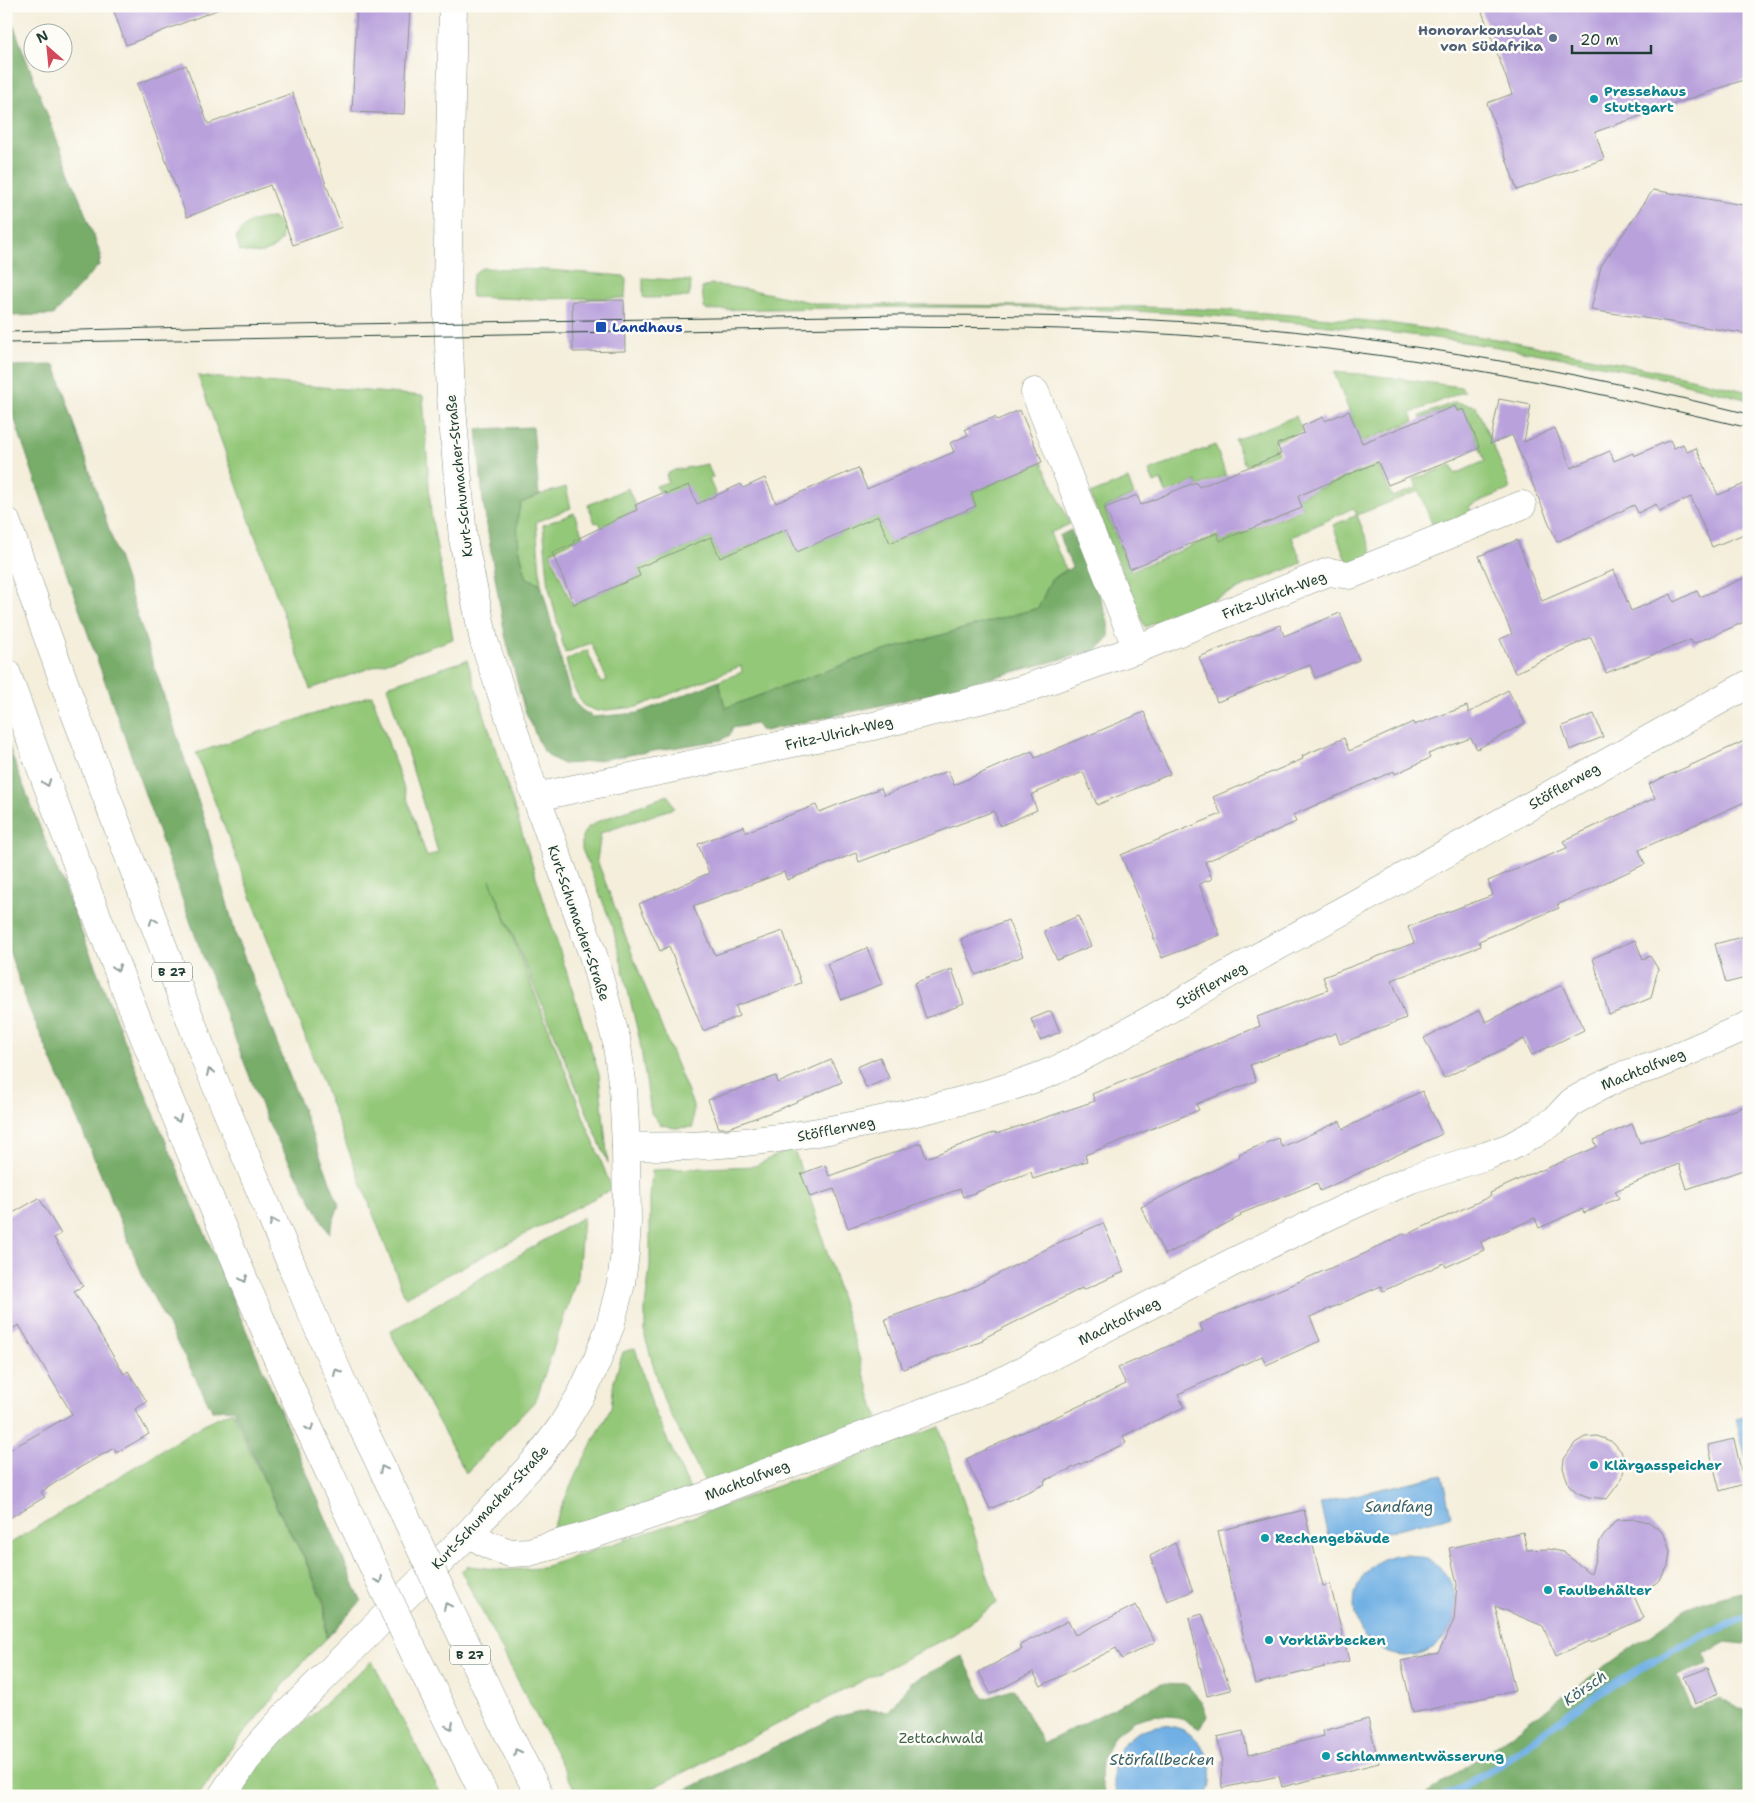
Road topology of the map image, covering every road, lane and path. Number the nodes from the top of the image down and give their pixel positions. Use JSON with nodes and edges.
{"nodes":[{"id":1,"x":453,"y":6,"type":"edge"},
{"id":2,"x":1035,"y":392,"type":"dead end"},
{"id":3,"x":1522,"y":505,"type":"dead end"},
{"id":4,"x":6,"y":521,"type":"edge"},
{"id":5,"x":1137,"y":650,"type":"junction"},
{"id":6,"x":6,"y":672,"type":"edge"},
{"id":7,"x":1749,"y":684,"type":"edge"},
{"id":8,"x":536,"y":797,"type":"junction"},
{"id":9,"x":1749,"y":1025,"type":"edge"},
{"id":10,"x":626,"y":1146,"type":"junction"},
{"id":11,"x":469,"y":1533,"type":"junction"},
{"id":12,"x":222,"y":1796,"type":"edge"},
{"id":13,"x":485,"y":1796,"type":"edge"},
{"id":14,"x":540,"y":1796,"type":"edge"}],
"edges":[{"from":1,"to":8,"type":"main road","name":"Kurt-Schumacher-Straße"},
{"from":2,"to":5,"type":"main road"},
{"from":3,"to":5,"type":"main road","name":"Fritz-Ulrich-Weg"},
{"from":14,"to":4,"type":"main road","number":"B 27","one_way":true,"bridge":true},
{"from":5,"to":8,"type":"main road","name":"Fritz-Ulrich-Weg"},
{"from":6,"to":13,"type":"main road","one_way":true,"bridge":true},
{"from":7,"to":10,"type":"main road","name":"Stöfflerweg"},
{"from":8,"to":10,"type":"main road","name":"Kurt-Schumacher-Straße"},
{"from":9,"to":11,"type":"main road","name":"Machtolfweg"},
{"from":10,"to":11,"type":"main road","name":"Kurt-Schumacher-Straße"},
{"from":11,"to":12,"type":"main road","name":"Kurt-Schumacher-Straße"}]}
